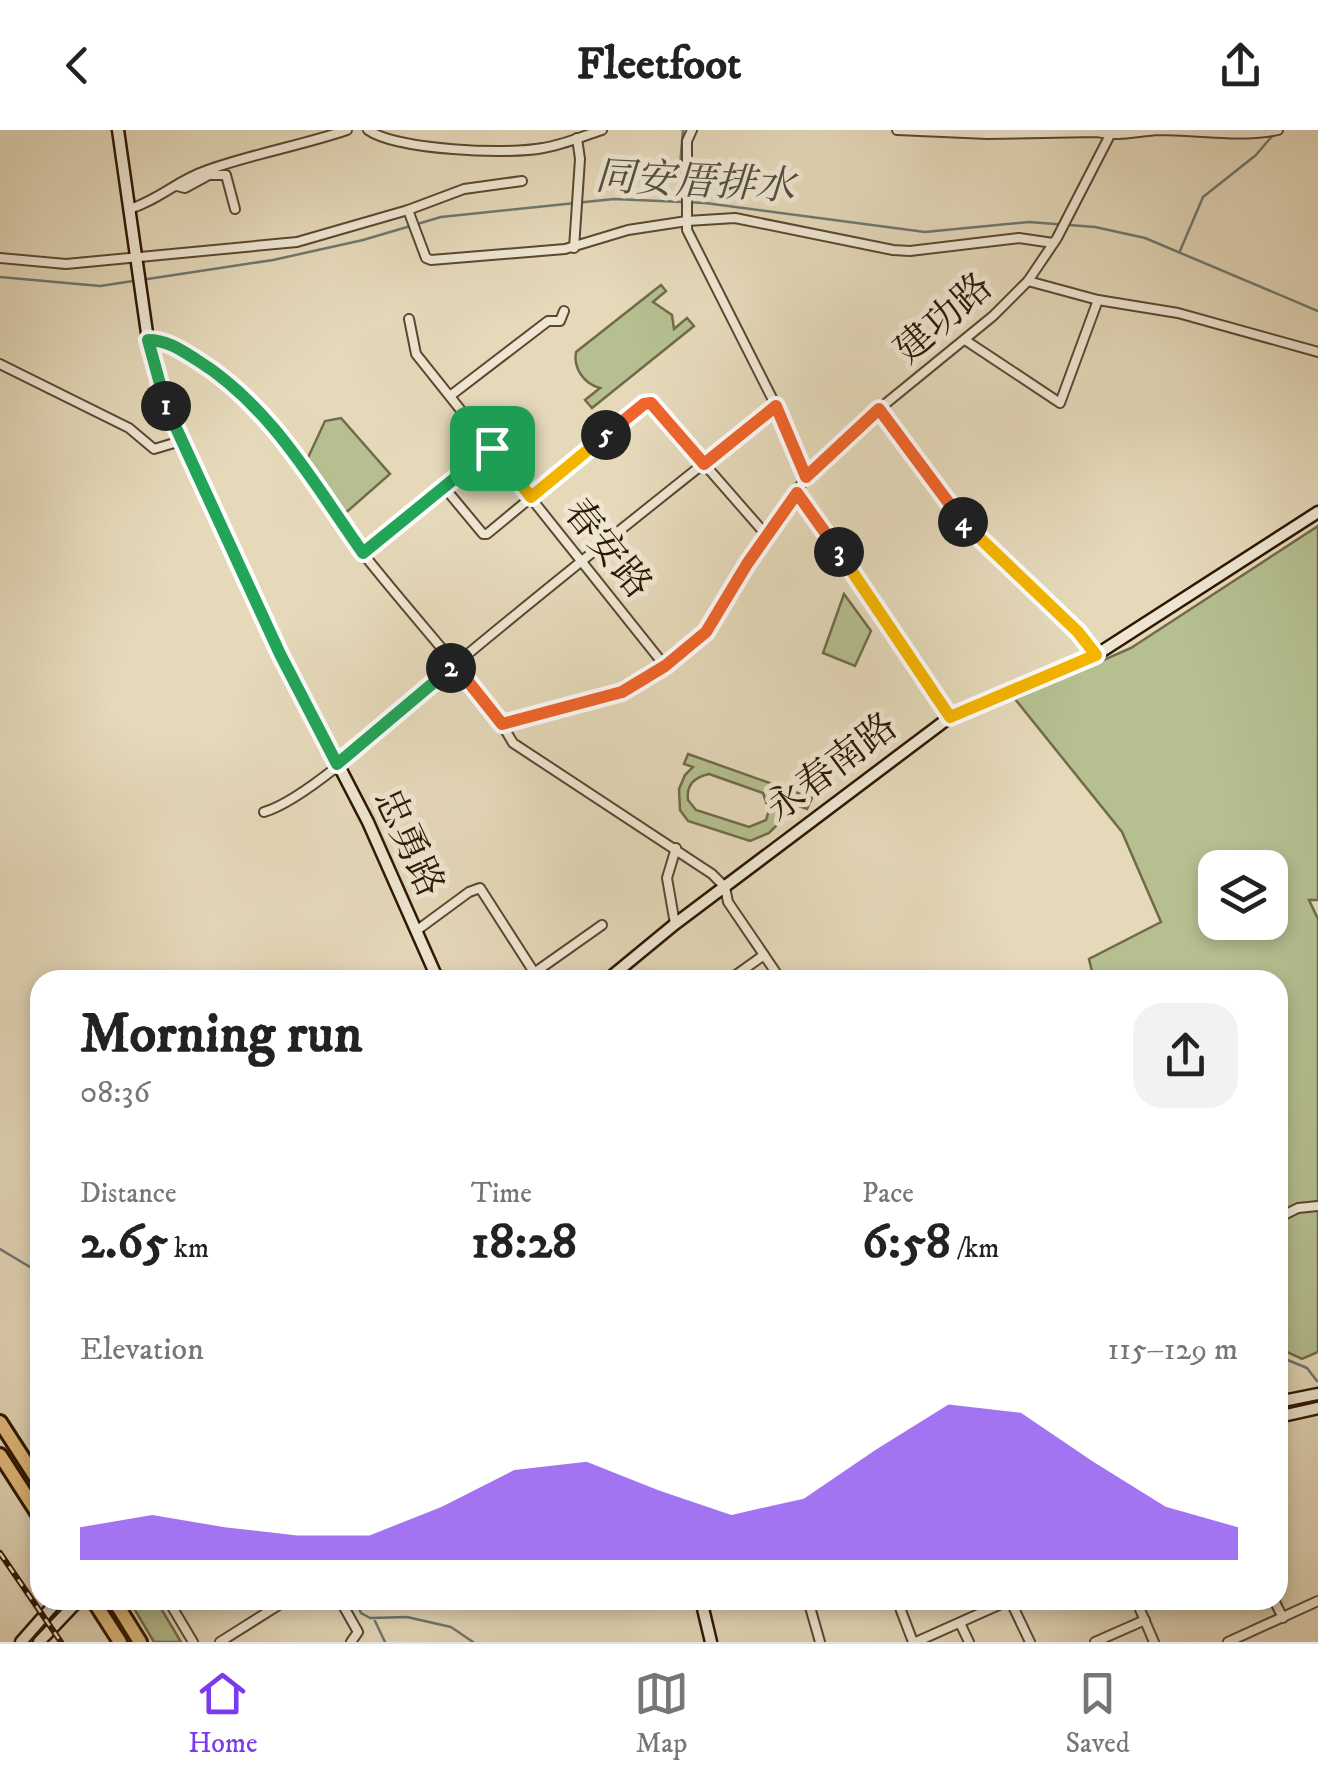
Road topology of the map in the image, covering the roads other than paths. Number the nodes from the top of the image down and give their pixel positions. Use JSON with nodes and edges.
{"nodes":[{"id":1,"x":118,"y":130,"type":"edge"},
{"id":2,"x":347,"y":130,"type":"edge"},
{"id":3,"x":368,"y":130,"type":"edge"},
{"id":4,"x":602,"y":130,"type":"edge"},
{"id":5,"x":692,"y":130,"type":"edge"},
{"id":6,"x":896,"y":130,"type":"edge"},
{"id":7,"x":1158,"y":130,"type":"edge"},
{"id":8,"x":1278,"y":130,"type":"edge"},
{"id":9,"x":1096,"y":131,"type":"edge"},
{"id":10,"x":1110,"y":135,"type":"junction"},
{"id":11,"x":578,"y":138,"type":"junction"},
{"id":12,"x":522,"y":181,"type":"dead end"},
{"id":13,"x":178,"y":186,"type":"junction"},
{"id":14,"x":234,"y":209,"type":"dead end"},
{"id":15,"x":129,"y":210,"type":"junction"},
{"id":16,"x":409,"y":212,"type":"junction"},
{"id":17,"x":687,"y":221,"type":"junction"},
{"id":18,"x":1056,"y":241,"type":"junction"},
{"id":19,"x":574,"y":249,"type":"junction"},
{"id":20,"x":0,"y":258,"type":"edge"},
{"id":21,"x":135,"y":262,"type":"junction"},
{"id":22,"x":1028,"y":281,"type":"junction"},
{"id":23,"x":1098,"y":300,"type":"junction"},
{"id":24,"x":564,"y":311,"type":"dead end"},
{"id":25,"x":409,"y":319,"type":"dead end"},
{"id":26,"x":148,"y":340,"type":"junction"},
{"id":27,"x":966,"y":340,"type":"junction"},
{"id":28,"x":1318,"y":352,"type":"edge"},
{"id":29,"x":0,"y":364,"type":"edge"},
{"id":30,"x":450,"y":396,"type":"junction"},
{"id":31,"x":776,"y":406,"type":"junction"},
{"id":32,"x":879,"y":409,"type":"junction"},
{"id":33,"x":182,"y":441,"type":"junction"},
{"id":34,"x":492,"y":448,"type":"junction"},
{"id":35,"x":704,"y":464,"type":"junction"},
{"id":36,"x":806,"y":477,"type":"junction"},
{"id":37,"x":444,"y":487,"type":"junction"},
{"id":38,"x":797,"y":493,"type":"junction"},
{"id":39,"x":531,"y":497,"type":"junction"},
{"id":40,"x":1318,"y":512,"type":"edge"},
{"id":41,"x":768,"y":537,"type":"junction"},
{"id":42,"x":363,"y":553,"type":"junction"},
{"id":43,"x":583,"y":562,"type":"junction"},
{"id":44,"x":1096,"y":655,"type":"junction"},
{"id":45,"x":455,"y":665,"type":"junction"},
{"id":46,"x":665,"y":666,"type":"junction"},
{"id":47,"x":950,"y":717,"type":"junction"},
{"id":48,"x":502,"y":724,"type":"junction"},
{"id":49,"x":337,"y":764,"type":"junction"},
{"id":50,"x":264,"y":812,"type":"dead end"},
{"id":51,"x":676,"y":848,"type":"junction"},
{"id":52,"x":726,"y":887,"type":"junction"},
{"id":53,"x":675,"y":924,"type":"junction"},
{"id":54,"x":602,"y":925,"type":"dead end"},
{"id":55,"x":416,"y":931,"type":"junction"},
{"id":56,"x":764,"y":955,"type":"junction"},
{"id":57,"x":434,"y":970,"type":"edge"},
{"id":58,"x":532,"y":970,"type":"edge"},
{"id":59,"x":544,"y":970,"type":"edge"},
{"id":60,"x":619,"y":970,"type":"edge"},
{"id":61,"x":743,"y":970,"type":"edge"},
{"id":62,"x":774,"y":970,"type":"edge"},
{"id":63,"x":1318,"y":1206,"type":"edge"},
{"id":64,"x":1288,"y":1213,"type":"edge"},
{"id":65,"x":1318,"y":1394,"type":"edge"},
{"id":66,"x":1288,"y":1400,"type":"edge"},
{"id":67,"x":1318,"y":1408,"type":"edge"},
{"id":68,"x":1288,"y":1416,"type":"edge"},
{"id":69,"x":0,"y":1422,"type":"edge"},
{"id":70,"x":0,"y":1455,"type":"edge"},
{"id":71,"x":30,"y":1468,"type":"edge"},
{"id":72,"x":30,"y":1502,"type":"edge"},
{"id":73,"x":1318,"y":1601,"type":"edge"},
{"id":74,"x":49,"y":1610,"type":"edge"},
{"id":75,"x":69,"y":1610,"type":"edge"},
{"id":76,"x":99,"y":1610,"type":"edge"},
{"id":77,"x":120,"y":1610,"type":"edge"},
{"id":78,"x":174,"y":1610,"type":"edge"},
{"id":79,"x":270,"y":1610,"type":"edge"},
{"id":80,"x":346,"y":1610,"type":"edge"},
{"id":81,"x":703,"y":1610,"type":"edge"},
{"id":82,"x":811,"y":1610,"type":"edge"},
{"id":83,"x":901,"y":1610,"type":"edge"},
{"id":84,"x":989,"y":1610,"type":"edge"},
{"id":85,"x":1015,"y":1610,"type":"edge"},
{"id":86,"x":1140,"y":1610,"type":"edge"},
{"id":87,"x":1278,"y":1610,"type":"edge"},
{"id":88,"x":1282,"y":1618,"type":"junction"},
{"id":89,"x":1144,"y":1620,"type":"junction"},
{"id":90,"x":960,"y":1624,"type":"junction"},
{"id":91,"x":21,"y":1642,"type":"edge"},
{"id":92,"x":40,"y":1642,"type":"edge"},
{"id":93,"x":120,"y":1642,"type":"edge"},
{"id":94,"x":140,"y":1642,"type":"edge"},
{"id":95,"x":193,"y":1642,"type":"edge"},
{"id":96,"x":220,"y":1642,"type":"edge"},
{"id":97,"x":351,"y":1642,"type":"edge"},
{"id":98,"x":710,"y":1642,"type":"edge"},
{"id":99,"x":820,"y":1642,"type":"edge"},
{"id":100,"x":915,"y":1642,"type":"edge"},
{"id":101,"x":969,"y":1642,"type":"edge"},
{"id":102,"x":1030,"y":1642,"type":"edge"},
{"id":103,"x":1095,"y":1642,"type":"edge"},
{"id":104,"x":1154,"y":1642,"type":"edge"},
{"id":105,"x":1228,"y":1642,"type":"edge"}],
"edges":[{"from":1,"to":15,"type":"street"},
{"from":2,"to":13,"type":"street"},
{"from":3,"to":11,"type":"street"},
{"from":4,"to":11,"type":"street"},
{"from":5,"to":17,"type":"street"},
{"from":6,"to":9,"type":"street"},
{"from":7,"to":8,"type":"street"},
{"from":7,"to":10,"type":"street"},
{"from":9,"to":10,"type":"street"},
{"from":10,"to":18,"type":"street","name":"建功路"},
{"from":11,"to":19,"type":"street"},
{"from":12,"to":16,"type":"street"},
{"from":13,"to":14,"type":"street"},
{"from":13,"to":15,"type":"street"},
{"from":15,"to":21,"type":"street"},
{"from":16,"to":19,"type":"street"},
{"from":16,"to":21,"type":"street"},
{"from":17,"to":18,"type":"street"},
{"from":17,"to":19,"type":"street"},
{"from":17,"to":31,"type":"street"},
{"from":18,"to":22,"type":"street","name":"建功路"},
{"from":20,"to":21,"type":"street"},
{"from":21,"to":26,"type":"street","name":"忠勇路"},
{"from":22,"to":23,"type":"street"},
{"from":22,"to":27,"type":"street","name":"建功路"},
{"from":23,"to":27,"type":"street"},
{"from":23,"to":28,"type":"street"},
{"from":24,"to":30,"type":"street"},
{"from":25,"to":30,"type":"street","name":"春安路"},
{"from":26,"to":33,"type":"street","name":"忠勇路"},
{"from":26,"to":42,"type":"street"},
{"from":27,"to":32,"type":"street","name":"建功路"},
{"from":29,"to":33,"type":"street"},
{"from":30,"to":34,"type":"street","name":"春安路"},
{"from":31,"to":35,"type":"street"},
{"from":31,"to":36,"type":"street"},
{"from":32,"to":36,"type":"street","name":"建功路"},
{"from":32,"to":44,"type":"street"},
{"from":33,"to":49,"type":"street","name":"忠勇路"},
{"from":34,"to":37,"type":"street"},
{"from":34,"to":39,"type":"street","name":"春安路"},
{"from":35,"to":39,"type":"street"},
{"from":35,"to":41,"type":"street"},
{"from":35,"to":43,"type":"street"},
{"from":36,"to":38,"type":"street","name":"建功路"},
{"from":37,"to":39,"type":"street"},
{"from":37,"to":42,"type":"street"},
{"from":38,"to":41,"type":"street","name":"建功路"},
{"from":38,"to":47,"type":"street"},
{"from":39,"to":43,"type":"street","name":"春安路"},
{"from":40,"to":44,"type":"street","name":"永春南路"},
{"from":41,"to":46,"type":"street","name":"建功路"},
{"from":42,"to":45,"type":"street"},
{"from":43,"to":45,"type":"street"},
{"from":43,"to":46,"type":"street","name":"春安路"},
{"from":44,"to":47,"type":"street","name":"永春南路"},
{"from":45,"to":48,"type":"street"},
{"from":45,"to":49,"type":"street"},
{"from":46,"to":48,"type":"street","name":"建功路"},
{"from":47,"to":52,"type":"street","name":"永春南路"},
{"from":48,"to":51,"type":"street"},
{"from":49,"to":50,"type":"street"},
{"from":49,"to":55,"type":"street","name":"忠勇路"},
{"from":51,"to":52,"type":"street"},
{"from":51,"to":53,"type":"street"},
{"from":52,"to":53,"type":"street","name":"永春南路"},
{"from":52,"to":56,"type":"street"},
{"from":53,"to":60,"type":"street","name":"永春南路"},
{"from":54,"to":59,"type":"street"},
{"from":55,"to":57,"type":"street","name":"忠勇路"},
{"from":55,"to":58,"type":"street"},
{"from":56,"to":61,"type":"street"},
{"from":56,"to":62,"type":"street"},
{"from":63,"to":64,"type":"street"},
{"from":65,"to":66,"type":"street"},
{"from":67,"to":68,"type":"street"},
{"from":69,"to":71,"type":"highway"},
{"from":70,"to":72,"type":"highway"},
{"from":73,"to":88,"type":"street"},
{"from":74,"to":91,"type":"street"},
{"from":75,"to":92,"type":"street"},
{"from":76,"to":93,"type":"highway"},
{"from":77,"to":94,"type":"highway"},
{"from":78,"to":95,"type":"street"},
{"from":79,"to":96,"type":"street"},
{"from":80,"to":97,"type":"street"},
{"from":81,"to":98,"type":"street"},
{"from":82,"to":99,"type":"street"},
{"from":83,"to":100,"type":"street"},
{"from":84,"to":90,"type":"street"},
{"from":85,"to":102,"type":"street"},
{"from":86,"to":89,"type":"street"},
{"from":87,"to":88,"type":"street"},
{"from":88,"to":105,"type":"street"},
{"from":89,"to":103,"type":"street"},
{"from":89,"to":104,"type":"street"},
{"from":90,"to":100,"type":"street"},
{"from":90,"to":101,"type":"street"}]}
